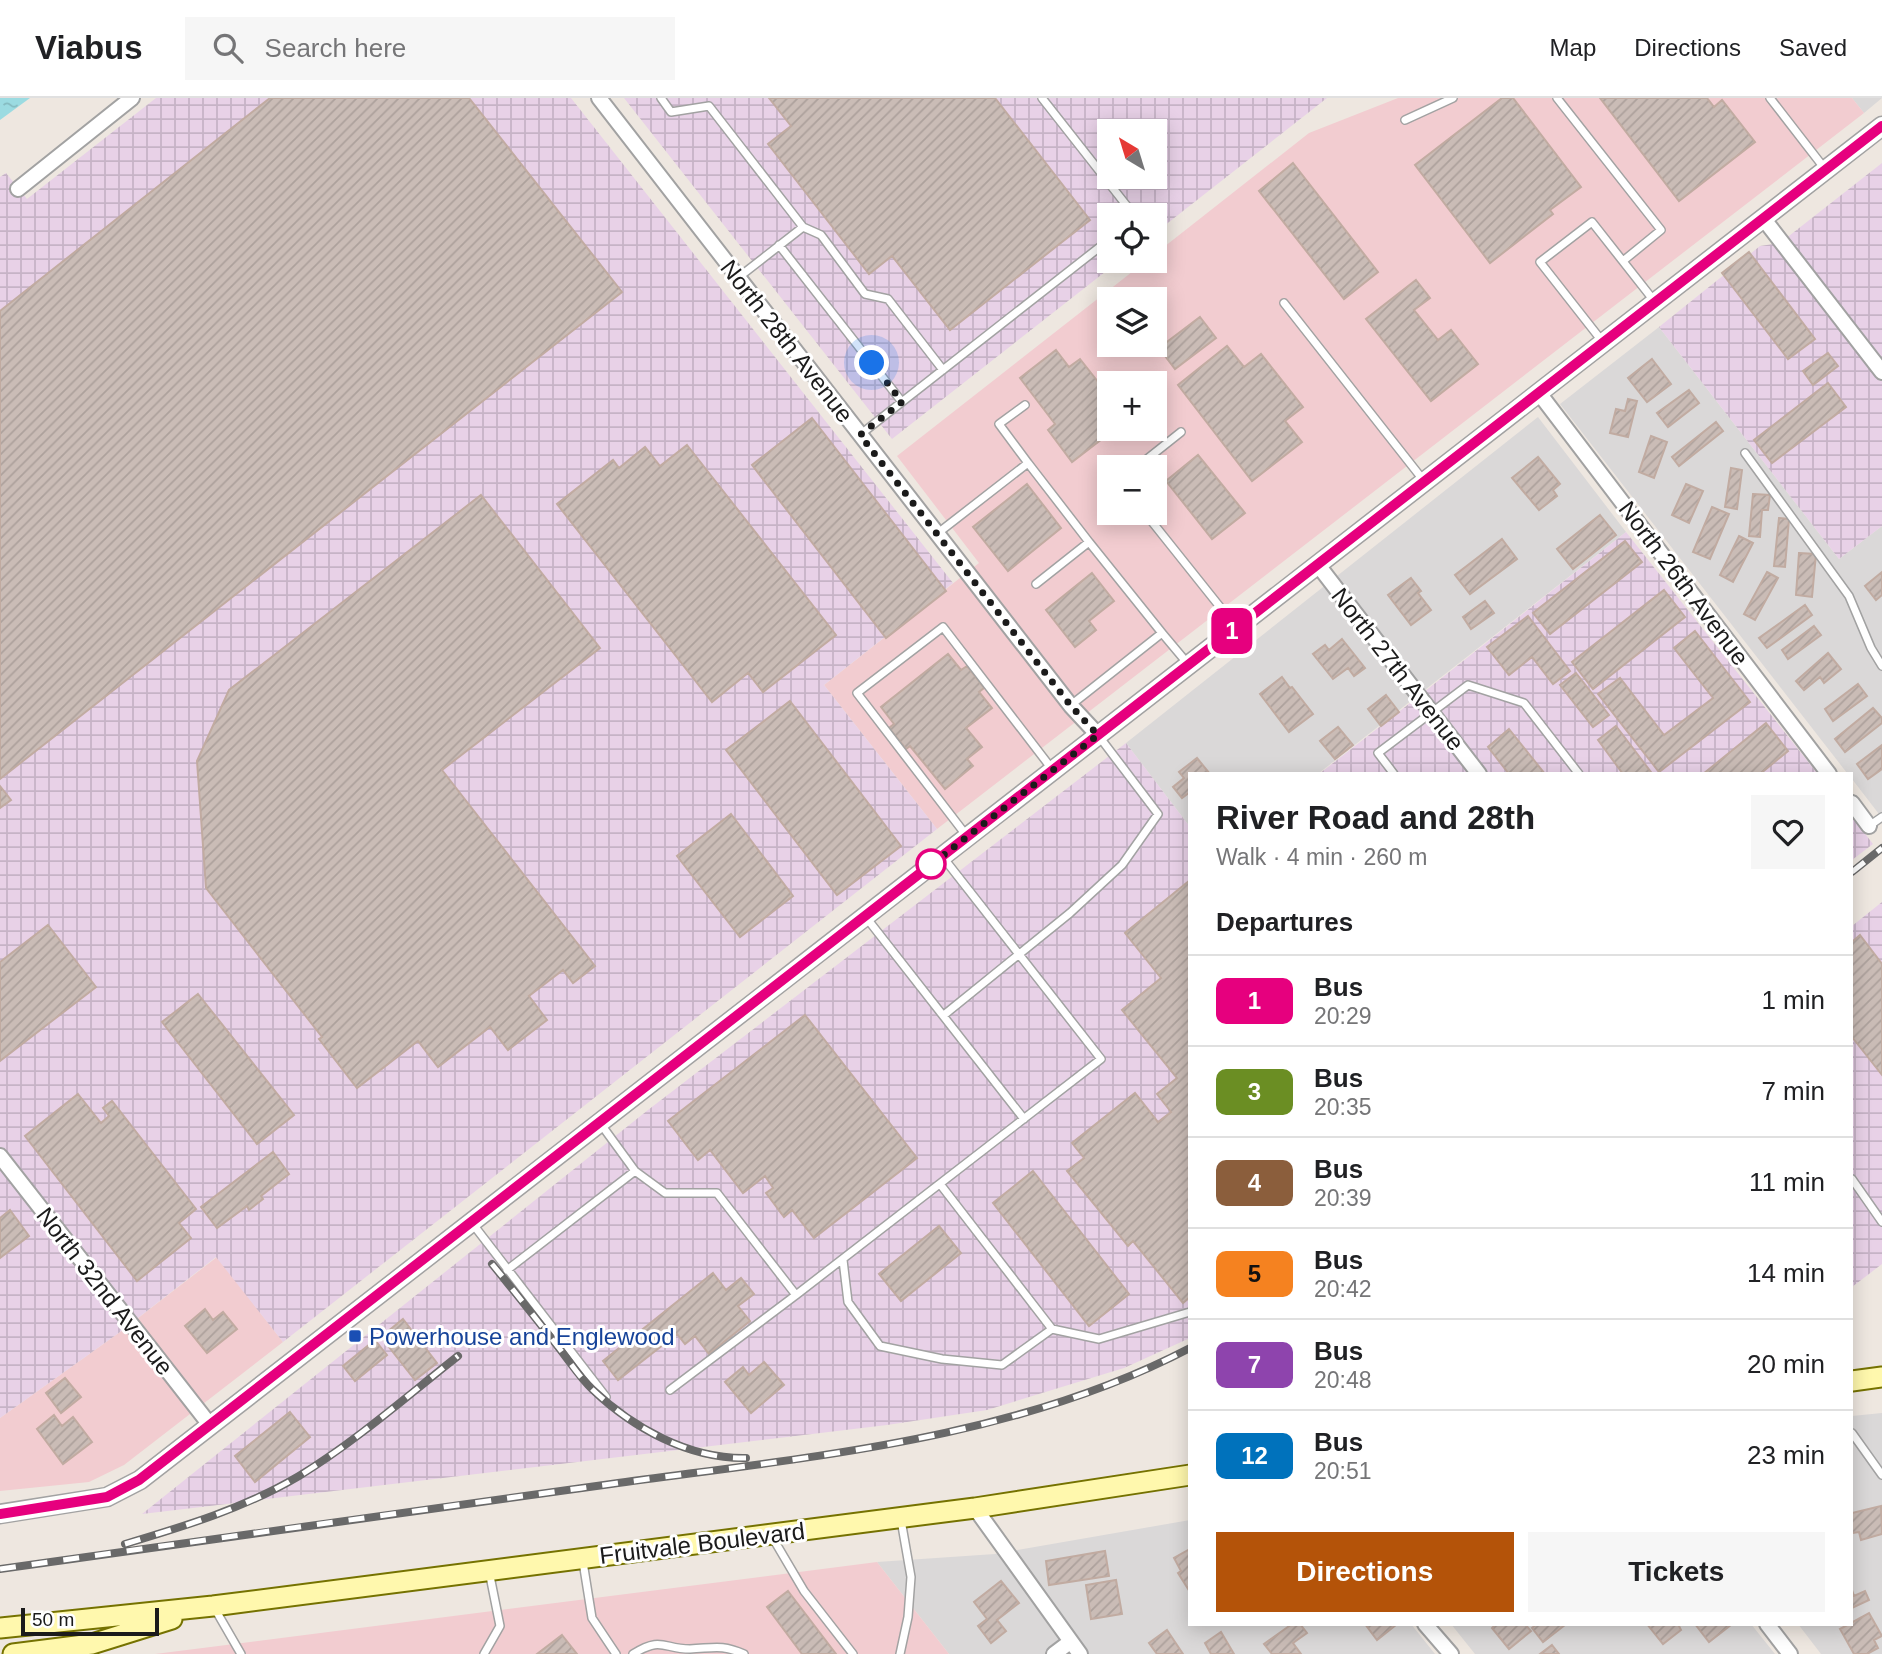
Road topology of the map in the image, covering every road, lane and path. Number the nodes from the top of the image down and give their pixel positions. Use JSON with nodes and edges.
{"nodes":[{"id":1,"x":132,"y":98,"type":"edge"},
{"id":2,"x":598,"y":98,"type":"edge"},
{"id":3,"x":661,"y":98,"type":"edge"},
{"id":4,"x":1042,"y":98,"type":"edge"},
{"id":5,"x":1453,"y":98,"type":"edge"},
{"id":6,"x":1557,"y":98,"type":"edge"},
{"id":7,"x":1770,"y":98,"type":"edge"},
{"id":8,"x":710,"y":102,"type":"edge"},
{"id":9,"x":1405,"y":120,"type":"dead end"},
{"id":10,"x":1882,"y":126,"type":"edge"},
{"id":11,"x":1826,"y":170,"type":"junction"},
{"id":12,"x":18,"y":188,"type":"dead end"},
{"id":13,"x":1125,"y":203,"type":"edge"},
{"id":14,"x":1763,"y":218,"type":"junction"},
{"id":15,"x":803,"y":227,"type":"junction"},
{"id":16,"x":779,"y":245,"type":"junction"},
{"id":17,"x":1097,"y":249,"type":"edge"},
{"id":18,"x":1623,"y":261,"type":"junction"},
{"id":19,"x":738,"y":278,"type":"junction"},
{"id":20,"x":1655,"y":302,"type":"junction"},
{"id":21,"x":1284,"y":303,"type":"dead end"},
{"id":22,"x":1604,"y":343,"type":"junction"},
{"id":23,"x":943,"y":370,"type":"junction"},
{"id":24,"x":1882,"y":372,"type":"edge"},
{"id":25,"x":1539,"y":393,"type":"junction"},
{"id":26,"x":902,"y":402,"type":"junction"},
{"id":27,"x":1025,"y":405,"type":"dead end"},
{"id":28,"x":1181,"y":432,"type":"dead end"},
{"id":29,"x":860,"y":435,"type":"junction"},
{"id":30,"x":1745,"y":453,"type":"dead end"},
{"id":31,"x":1152,"y":455,"type":"edge"},
{"id":32,"x":1028,"y":463,"type":"junction"},
{"id":33,"x":1425,"y":481,"type":"junction"},
{"id":34,"x":1155,"y":525,"type":"edge"},
{"id":35,"x":937,"y":534,"type":"junction"},
{"id":36,"x":1089,"y":542,"type":"junction"},
{"id":37,"x":1318,"y":565,"type":"junction"},
{"id":38,"x":1036,"y":584,"type":"dead end"},
{"id":39,"x":1237,"y":627,"type":"junction"},
{"id":40,"x":1162,"y":633,"type":"junction"},
{"id":41,"x":1189,"y":664,"type":"junction"},
{"id":42,"x":1882,"y":666,"type":"edge"},
{"id":43,"x":1071,"y":706,"type":"junction"},
{"id":44,"x":1431,"y":711,"type":"junction"},
{"id":45,"x":1098,"y":735,"type":"junction"},
{"id":46,"x":1052,"y":770,"type":"junction"},
{"id":47,"x":1392,"y":772,"type":"edge"},
{"id":48,"x":1475,"y":772,"type":"edge"},
{"id":49,"x":1577,"y":772,"type":"edge"},
{"id":50,"x":1827,"y":772,"type":"edge"},
{"id":51,"x":1853,"y":804,"type":"edge"},
{"id":52,"x":1882,"y":817,"type":"edge"},
{"id":53,"x":1869,"y":826,"type":"joint"},
{"id":54,"x":967,"y":836,"type":"junction"},
{"id":55,"x":942,"y":856,"type":"junction"},
{"id":56,"x":865,"y":916,"type":"junction"},
{"id":57,"x":1021,"y":955,"type":"junction"},
{"id":58,"x":944,"y":1015,"type":"junction"},
{"id":59,"x":1024,"y":1119,"type":"junction"},
{"id":60,"x":599,"y":1122,"type":"junction"},
{"id":61,"x":0,"y":1156,"type":"edge"},
{"id":62,"x":635,"y":1171,"type":"junction"},
{"id":63,"x":1853,"y":1180,"type":"edge"},
{"id":64,"x":940,"y":1184,"type":"junction"},
{"id":65,"x":471,"y":1222,"type":"junction"},
{"id":66,"x":1882,"y":1222,"type":"edge"},
{"id":67,"x":843,"y":1260,"type":"junction"},
{"id":68,"x":508,"y":1270,"type":"junction"},
{"id":69,"x":796,"y":1295,"type":"junction"},
{"id":70,"x":1188,"y":1313,"type":"edge"},
{"id":71,"x":1052,"y":1329,"type":"junction"},
{"id":72,"x":1882,"y":1377,"type":"edge"},
{"id":73,"x":1853,"y":1381,"type":"edge"},
{"id":74,"x":670,"y":1390,"type":"dead end"},
{"id":75,"x":606,"y":1397,"type":"dead end"},
{"id":76,"x":210,"y":1426,"type":"junction"},
{"id":77,"x":1853,"y":1434,"type":"edge"},
{"id":78,"x":1188,"y":1475,"type":"edge"},
{"id":79,"x":1882,"y":1475,"type":"edge"},
{"id":80,"x":975,"y":1508,"type":"junction"},
{"id":81,"x":0,"y":1514,"type":"edge"},
{"id":82,"x":900,"y":1518,"type":"junction"},
{"id":83,"x":771,"y":1534,"type":"junction"},
{"id":84,"x":583,"y":1559,"type":"junction"},
{"id":85,"x":489,"y":1571,"type":"junction"},
{"id":86,"x":213,"y":1606,"type":"junction"},
{"id":87,"x":1427,"y":1626,"type":"edge"},
{"id":88,"x":1769,"y":1626,"type":"edge"},
{"id":89,"x":0,"y":1628,"type":"edge"},
{"id":90,"x":1075,"y":1648,"type":"edge"},
{"id":91,"x":95,"y":1649,"type":"edge"},
{"id":92,"x":13,"y":1654,"type":"edge"},
{"id":93,"x":241,"y":1654,"type":"edge"},
{"id":94,"x":484,"y":1654,"type":"edge"},
{"id":95,"x":616,"y":1654,"type":"edge"},
{"id":96,"x":633,"y":1654,"type":"edge"},
{"id":97,"x":744,"y":1654,"type":"edge"},
{"id":98,"x":853,"y":1654,"type":"edge"},
{"id":99,"x":900,"y":1654,"type":"edge"},
{"id":100,"x":1054,"y":1654,"type":"edge"},
{"id":101,"x":1451,"y":1654,"type":"edge"},
{"id":102,"x":1790,"y":1654,"type":"edge"}],
"edges":[{"from":1,"to":12,"type":"street"},
{"from":2,"to":19,"type":"street","name":"North 28th Avenue"},
{"from":3,"to":8,"type":"lane"},
{"from":4,"to":13,"type":"lane"},
{"from":5,"to":9,"type":"lane"},
{"from":6,"to":18,"type":"lane"},
{"from":7,"to":11,"type":"lane"},
{"from":8,"to":15,"type":"lane"},
{"from":10,"to":11,"type":"street"},
{"from":11,"to":14,"type":"street"},
{"from":14,"to":20,"type":"street"},
{"from":14,"to":24,"type":"street"},
{"from":15,"to":16,"type":"lane"},
{"from":15,"to":23,"type":"lane"},
{"from":16,"to":19,"type":"lane"},
{"from":16,"to":26,"type":"lane"},
{"from":17,"to":23,"type":"lane"},
{"from":18,"to":20,"type":"lane"},
{"from":18,"to":22,"type":"lane"},
{"from":19,"to":29,"type":"street","name":"North 28th Avenue"},
{"from":20,"to":22,"type":"street"},
{"from":21,"to":33,"type":"lane"},
{"from":22,"to":25,"type":"street"},
{"from":23,"to":26,"type":"lane"},
{"from":25,"to":33,"type":"street"},
{"from":25,"to":50,"type":"street","name":"North 26th Avenue"},
{"from":26,"to":29,"type":"lane"},
{"from":27,"to":32,"type":"lane"},
{"from":28,"to":31,"type":"lane"},
{"from":29,"to":35,"type":"street","name":"North 28th Avenue"},
{"from":30,"to":42,"type":"lane"},
{"from":32,"to":35,"type":"lane"},
{"from":32,"to":36,"type":"lane"},
{"from":33,"to":37,"type":"street"},
{"from":34,"to":39,"type":"lane"},
{"from":35,"to":43,"type":"street","name":"North 28th Avenue"},
{"from":36,"to":38,"type":"lane"},
{"from":36,"to":40,"type":"lane"},
{"from":37,"to":39,"type":"street"},
{"from":37,"to":44,"type":"street","name":"North 27th Avenue"},
{"from":39,"to":41,"type":"street"},
{"from":40,"to":41,"type":"lane"},
{"from":40,"to":43,"type":"lane"},
{"from":41,"to":45,"type":"street"},
{"from":43,"to":45,"type":"street","name":"North 28th Avenue"},
{"from":44,"to":47,"type":"lane"},
{"from":44,"to":48,"type":"street","name":"North 27th Avenue"},
{"from":44,"to":49,"type":"lane"},
{"from":45,"to":46,"type":"street"},
{"from":45,"to":57,"type":"lane","name":"North 28th Avenue"},
{"from":46,"to":54,"type":"street"},
{"from":46,"to":54,"type":"lane"},
{"from":51,"to":53,"type":"street"},
{"from":52,"to":53,"type":"lane"},
{"from":54,"to":55,"type":"street"},
{"from":55,"to":56,"type":"street"},
{"from":55,"to":57,"type":"lane"},
{"from":56,"to":58,"type":"lane"},
{"from":56,"to":60,"type":"street"},
{"from":57,"to":58,"type":"lane"},
{"from":57,"to":59,"type":"lane"},
{"from":58,"to":59,"type":"lane"},
{"from":59,"to":64,"type":"lane"},
{"from":60,"to":62,"type":"lane"},
{"from":60,"to":65,"type":"street"},
{"from":61,"to":76,"type":"street","name":"North 32nd Avenue"},
{"from":62,"to":68,"type":"lane"},
{"from":62,"to":69,"type":"lane"},
{"from":63,"to":66,"type":"lane"},
{"from":64,"to":67,"type":"lane"},
{"from":64,"to":71,"type":"lane"},
{"from":65,"to":68,"type":"lane"},
{"from":65,"to":76,"type":"street"},
{"from":67,"to":69,"type":"lane"},
{"from":67,"to":71,"type":"lane"},
{"from":68,"to":75,"type":"lane"},
{"from":69,"to":74,"type":"lane"},
{"from":70,"to":71,"type":"lane"},
{"from":72,"to":73,"type":"main road"},
{"from":76,"to":81,"type":"street"},
{"from":77,"to":79,"type":"lane"},
{"from":78,"to":80,"type":"main road","name":"Fruitvale Boulevard"},
{"from":80,"to":82,"type":"main road","name":"Fruitvale Boulevard"},
{"from":80,"to":90,"type":"street"},
{"from":82,"to":83,"type":"main road","name":"Fruitvale Boulevard"},
{"from":82,"to":99,"type":"lane"},
{"from":83,"to":84,"type":"main road","name":"Fruitvale Boulevard"},
{"from":83,"to":98,"type":"lane"},
{"from":84,"to":85,"type":"main road","name":"Fruitvale Boulevard"},
{"from":84,"to":95,"type":"lane"},
{"from":85,"to":86,"type":"main road","name":"Fruitvale Boulevard"},
{"from":85,"to":94,"type":"lane"},
{"from":86,"to":89,"type":"main road","name":"Fruitvale Boulevard"},
{"from":86,"to":91,"type":"main road","name":"Fruitvale Boulevard"},
{"from":86,"to":93,"type":"lane"},
{"from":87,"to":101,"type":"street"},
{"from":88,"to":102,"type":"street"},
{"from":90,"to":100,"type":"street"},
{"from":91,"to":92,"type":"main road","name":"Fruitvale Boulevard"},
{"from":96,"to":97,"type":"lane"}]}
